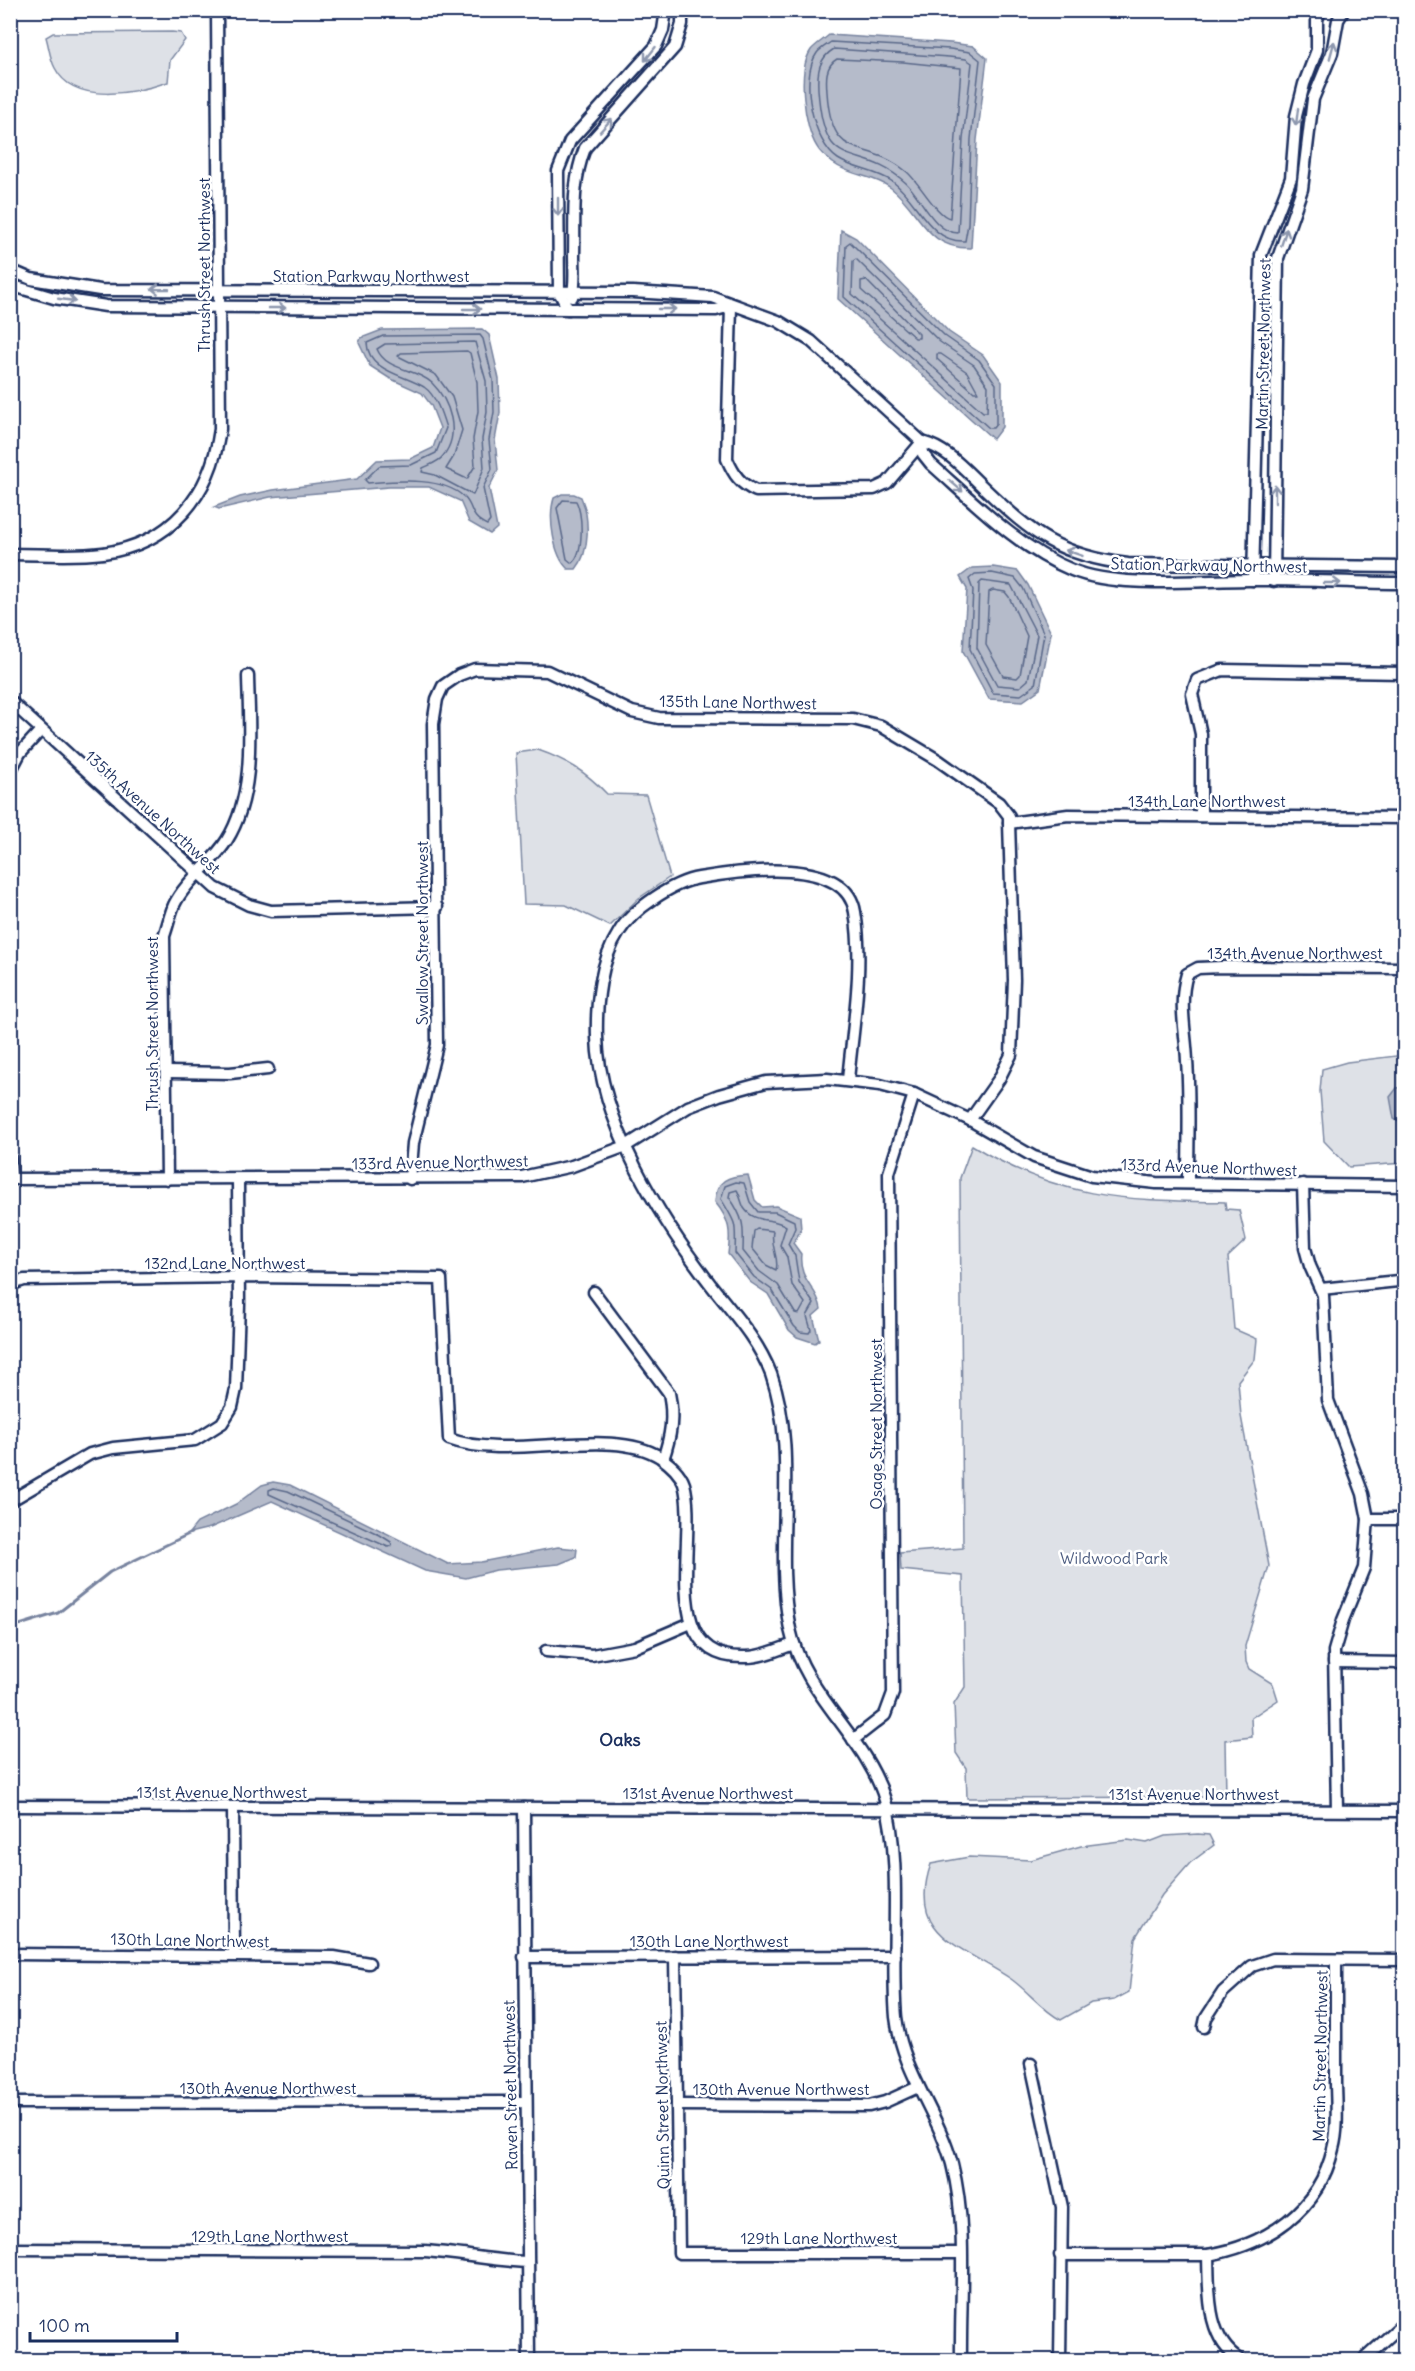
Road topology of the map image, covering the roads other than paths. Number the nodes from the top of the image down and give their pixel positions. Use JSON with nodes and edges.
{"nodes":[{"id":1,"x":217,"y":10,"type":"edge"},
{"id":2,"x":666,"y":10,"type":"edge"},
{"id":3,"x":682,"y":10,"type":"edge"},
{"id":4,"x":1320,"y":10,"type":"edge"},
{"id":5,"x":1344,"y":10,"type":"edge"},
{"id":6,"x":10,"y":270,"type":"edge"},
{"id":7,"x":10,"y":285,"type":"edge"},
{"id":8,"x":90,"y":289,"type":"junction"},
{"id":9,"x":219,"y":290,"type":"junction"},
{"id":10,"x":559,"y":292,"type":"junction"},
{"id":11,"x":573,"y":292,"type":"junction"},
{"id":12,"x":88,"y":303,"type":"junction"},
{"id":13,"x":731,"y":306,"type":"junction"},
{"id":14,"x":219,"y":307,"type":"junction"},
{"id":15,"x":568,"y":309,"type":"junction"},
{"id":16,"x":922,"y":442,"type":"junction"},
{"id":17,"x":10,"y":554,"type":"edge"},
{"id":18,"x":1155,"y":565,"type":"junction"},
{"id":19,"x":1254,"y":566,"type":"junction"},
{"id":20,"x":1275,"y":566,"type":"junction"},
{"id":21,"x":1404,"y":567,"type":"edge"},
{"id":22,"x":1253,"y":580,"type":"junction"},
{"id":23,"x":1155,"y":581,"type":"junction"},
{"id":24,"x":1274,"y":581,"type":"junction"},
{"id":25,"x":1404,"y":584,"type":"edge"},
{"id":26,"x":1404,"y":673,"type":"edge"},
{"id":27,"x":248,"y":676,"type":"dead end"},
{"id":28,"x":443,"y":686,"type":"joint"},
{"id":29,"x":10,"y":701,"type":"edge"},
{"id":30,"x":41,"y":730,"type":"junction"},
{"id":31,"x":10,"y":772,"type":"edge"},
{"id":32,"x":1201,"y":816,"type":"junction"},
{"id":33,"x":1404,"y":818,"type":"edge"},
{"id":34,"x":1009,"y":823,"type":"junction"},
{"id":35,"x":199,"y":874,"type":"junction"},
{"id":36,"x":436,"y":907,"type":"junction"},
{"id":37,"x":1404,"y":968,"type":"edge"},
{"id":38,"x":268,"y":1069,"type":"dead end"},
{"id":39,"x":168,"y":1072,"type":"junction"},
{"id":40,"x":848,"y":1080,"type":"junction"},
{"id":41,"x":914,"y":1094,"type":"junction"},
{"id":42,"x":970,"y":1120,"type":"junction"},
{"id":43,"x":626,"y":1146,"type":"junction"},
{"id":44,"x":10,"y":1158,"type":"edge"},
{"id":45,"x":11,"y":1179,"type":"edge"},
{"id":46,"x":166,"y":1179,"type":"junction"},
{"id":47,"x":238,"y":1179,"type":"junction"},
{"id":48,"x":410,"y":1179,"type":"junction"},
{"id":49,"x":1188,"y":1182,"type":"junction"},
{"id":50,"x":1303,"y":1184,"type":"junction"},
{"id":51,"x":1404,"y":1186,"type":"edge"},
{"id":52,"x":239,"y":1277,"type":"junction"},
{"id":53,"x":1398,"y":1281,"type":"dead end"},
{"id":54,"x":10,"y":1285,"type":"edge"},
{"id":55,"x":1321,"y":1289,"type":"junction"},
{"id":56,"x":594,"y":1292,"type":"dead end"},
{"id":57,"x":663,"y":1459,"type":"junction"},
{"id":58,"x":10,"y":1501,"type":"edge"},
{"id":59,"x":1368,"y":1519,"type":"junction"},
{"id":60,"x":1404,"y":1519,"type":"edge"},
{"id":61,"x":690,"y":1623,"type":"junction"},
{"id":62,"x":794,"y":1644,"type":"junction"},
{"id":63,"x":546,"y":1651,"type":"dead end"},
{"id":64,"x":1334,"y":1662,"type":"junction"},
{"id":65,"x":1404,"y":1663,"type":"edge"},
{"id":66,"x":853,"y":1740,"type":"junction"},
{"id":67,"x":10,"y":1806,"type":"edge"},
{"id":68,"x":232,"y":1807,"type":"junction"},
{"id":69,"x":524,"y":1808,"type":"junction"},
{"id":70,"x":887,"y":1808,"type":"junction"},
{"id":71,"x":1337,"y":1810,"type":"junction"},
{"id":72,"x":1404,"y":1811,"type":"edge"},
{"id":73,"x":10,"y":1954,"type":"edge"},
{"id":74,"x":234,"y":1955,"type":"junction"},
{"id":75,"x":675,"y":1956,"type":"junction"},
{"id":76,"x":895,"y":1956,"type":"junction"},
{"id":77,"x":524,"y":1957,"type":"junction"},
{"id":78,"x":1336,"y":1960,"type":"junction"},
{"id":79,"x":1404,"y":1960,"type":"edge"},
{"id":80,"x":369,"y":1963,"type":"dead end"},
{"id":81,"x":1204,"y":2027,"type":"dead end"},
{"id":82,"x":1031,"y":2064,"type":"dead end"},
{"id":83,"x":918,"y":2087,"type":"junction"},
{"id":84,"x":525,"y":2102,"type":"junction"},
{"id":85,"x":10,"y":2103,"type":"edge"},
{"id":86,"x":677,"y":2105,"type":"junction"},
{"id":87,"x":10,"y":2249,"type":"edge"},
{"id":88,"x":679,"y":2253,"type":"joint"},
{"id":89,"x":960,"y":2253,"type":"junction"},
{"id":90,"x":1060,"y":2255,"type":"junction"},
{"id":91,"x":1208,"y":2255,"type":"junction"},
{"id":92,"x":528,"y":2262,"type":"junction"},
{"id":93,"x":1404,"y":2323,"type":"edge"},
{"id":94,"x":529,"y":2361,"type":"edge"},
{"id":95,"x":961,"y":2361,"type":"edge"},
{"id":96,"x":1060,"y":2361,"type":"edge"},
{"id":97,"x":1241,"y":2361,"type":"edge"},
{"id":98,"x":1363,"y":2361,"type":"edge"}],
"edges":[{"from":1,"to":9,"type":"street","name":"Thrush Street Northwest"},
{"from":2,"to":10,"type":"street","one_way":true},
{"from":11,"to":3,"type":"street","one_way":true},
{"from":4,"to":19,"type":"street","name":"Martin Street Northwest","one_way":true},
{"from":20,"to":5,"type":"street","name":"Martin Street Northwest","one_way":true},
{"from":6,"to":8,"type":"street","name":"Station Parkway Northwest"},
{"from":7,"to":12,"type":"street","name":"Station Parkway Northwest","one_way":true},
{"from":9,"to":8,"type":"street","name":"Station Parkway Northwest","one_way":true},
{"from":8,"to":12,"type":"street"},
{"from":9,"to":10,"type":"street","name":"Station Parkway Northwest"},
{"from":9,"to":14,"type":"street","name":"Thrush Street Northwest"},
{"from":10,"to":11,"type":"street","name":"Station Parkway Northwest"},
{"from":10,"to":15,"type":"street"},
{"from":11,"to":13,"type":"street","name":"Station Parkway Northwest"},
{"from":11,"to":15,"type":"street"},
{"from":12,"to":14,"type":"street","name":"Station Parkway Northwest"},
{"from":15,"to":13,"type":"street","name":"Station Parkway Northwest","one_way":true},
{"from":13,"to":16,"type":"street","name":"Station Parkway Northwest"},
{"from":13,"to":16,"type":"street"},
{"from":14,"to":15,"type":"street","name":"Station Parkway Northwest","one_way":true},
{"from":14,"to":17,"type":"street","name":"Thrush Street Northwest"},
{"from":18,"to":16,"type":"street","name":"Station Parkway Northwest","one_way":true},
{"from":16,"to":23,"type":"street","name":"Station Parkway Northwest","one_way":true},
{"from":18,"to":19,"type":"street","name":"Station Parkway Northwest"},
{"from":18,"to":23,"type":"street"},
{"from":19,"to":20,"type":"street","name":"Station Parkway Northwest"},
{"from":19,"to":22,"type":"street","name":"Martin Street Northwest"},
{"from":20,"to":21,"type":"street","name":"Station Parkway Northwest"},
{"from":20,"to":24,"type":"street","name":"Martin Street Northwest"},
{"from":22,"to":23,"type":"street","name":"Station Parkway Northwest"},
{"from":22,"to":24,"type":"street","name":"Station Parkway Northwest"},
{"from":24,"to":25,"type":"street","name":"Station Parkway Northwest","one_way":true},
{"from":26,"to":32,"type":"street"},
{"from":27,"to":35,"type":"street","name":"Thrush Street Northwest"},
{"from":28,"to":34,"type":"street","name":"135th Lane Northwest"},
{"from":28,"to":36,"type":"street","name":"Swallow Street Northwest"},
{"from":29,"to":30,"type":"street","name":"135th Avenue Northwest"},
{"from":30,"to":31,"type":"street"},
{"from":30,"to":35,"type":"street","name":"135th Avenue Northwest"},
{"from":32,"to":33,"type":"street","name":"134th Lane Northwest"},
{"from":32,"to":34,"type":"street","name":"134th Lane Northwest"},
{"from":34,"to":42,"type":"street"},
{"from":35,"to":36,"type":"street","name":"135th Avenue Northwest"},
{"from":35,"to":39,"type":"street","name":"Thrush Street Northwest"},
{"from":36,"to":48,"type":"street","name":"Swallow Street Northwest"},
{"from":37,"to":49,"type":"street","name":"134th Avenue Northwest"},
{"from":38,"to":39,"type":"street"},
{"from":39,"to":46,"type":"street","name":"Thrush Street Northwest"},
{"from":40,"to":41,"type":"street","name":"133rd Avenue Northwest"},
{"from":40,"to":43,"type":"street","name":"133rd Avenue Northwest"},
{"from":40,"to":43,"type":"street"},
{"from":41,"to":42,"type":"street","name":"133rd Avenue Northwest"},
{"from":41,"to":66,"type":"street","name":"Osage Street Northwest"},
{"from":42,"to":49,"type":"street","name":"133rd Avenue Northwest"},
{"from":43,"to":48,"type":"street","name":"133rd Avenue Northwest"},
{"from":43,"to":62,"type":"street"},
{"from":44,"to":45,"type":"street"},
{"from":45,"to":46,"type":"street","name":"133rd Avenue Northwest"},
{"from":46,"to":47,"type":"street","name":"133rd Avenue Northwest"},
{"from":47,"to":48,"type":"street","name":"133rd Avenue Northwest"},
{"from":47,"to":52,"type":"street"},
{"from":49,"to":50,"type":"street","name":"133rd Avenue Northwest"},
{"from":50,"to":51,"type":"street","name":"133rd Avenue Northwest"},
{"from":50,"to":55,"type":"street"},
{"from":52,"to":54,"type":"street","name":"132nd Lane Northwest"},
{"from":52,"to":57,"type":"street","name":"132nd Lane Northwest"},
{"from":52,"to":58,"type":"street"},
{"from":53,"to":55,"type":"street"},
{"from":55,"to":59,"type":"street"},
{"from":56,"to":57,"type":"street"},
{"from":57,"to":61,"type":"street"},
{"from":59,"to":60,"type":"street"},
{"from":59,"to":64,"type":"street"},
{"from":61,"to":62,"type":"street"},
{"from":61,"to":63,"type":"street"},
{"from":62,"to":66,"type":"street"},
{"from":64,"to":65,"type":"street"},
{"from":64,"to":71,"type":"street"},
{"from":66,"to":70,"type":"street"},
{"from":67,"to":68,"type":"street","name":"131st Avenue Northwest"},
{"from":68,"to":69,"type":"street","name":"131st Avenue Northwest"},
{"from":68,"to":74,"type":"street"},
{"from":69,"to":70,"type":"street","name":"131st Avenue Northwest"},
{"from":69,"to":77,"type":"street","name":"Raven Street Northwest"},
{"from":70,"to":71,"type":"street","name":"131st Avenue Northwest"},
{"from":70,"to":76,"type":"street"},
{"from":71,"to":72,"type":"street","name":"131st Avenue Northwest"},
{"from":73,"to":74,"type":"street","name":"130th Lane Northwest"},
{"from":74,"to":80,"type":"street","name":"130th Lane Northwest"},
{"from":75,"to":76,"type":"street","name":"130th Lane Northwest"},
{"from":75,"to":77,"type":"street","name":"130th Lane Northwest"},
{"from":75,"to":86,"type":"street","name":"Quinn Street Northwest"},
{"from":76,"to":83,"type":"street"},
{"from":77,"to":84,"type":"street","name":"Raven Street Northwest"},
{"from":78,"to":79,"type":"street"},
{"from":78,"to":81,"type":"street"},
{"from":78,"to":91,"type":"street","name":"Martin Street Northwest"},
{"from":82,"to":90,"type":"street"},
{"from":83,"to":86,"type":"street","name":"130th Avenue Northwest"},
{"from":83,"to":89,"type":"street"},
{"from":84,"to":85,"type":"street","name":"130th Avenue Northwest"},
{"from":84,"to":92,"type":"street","name":"Raven Street Northwest"},
{"from":86,"to":88,"type":"street","name":"Quinn Street Northwest"},
{"from":87,"to":92,"type":"street","name":"129th Lane Northwest"},
{"from":88,"to":89,"type":"street","name":"129th Lane Northwest"},
{"from":89,"to":95,"type":"street"},
{"from":90,"to":91,"type":"street"},
{"from":90,"to":96,"type":"street"},
{"from":91,"to":97,"type":"street"},
{"from":92,"to":94,"type":"street","name":"Raven Street Northwest"},
{"from":93,"to":98,"type":"street"}]}
